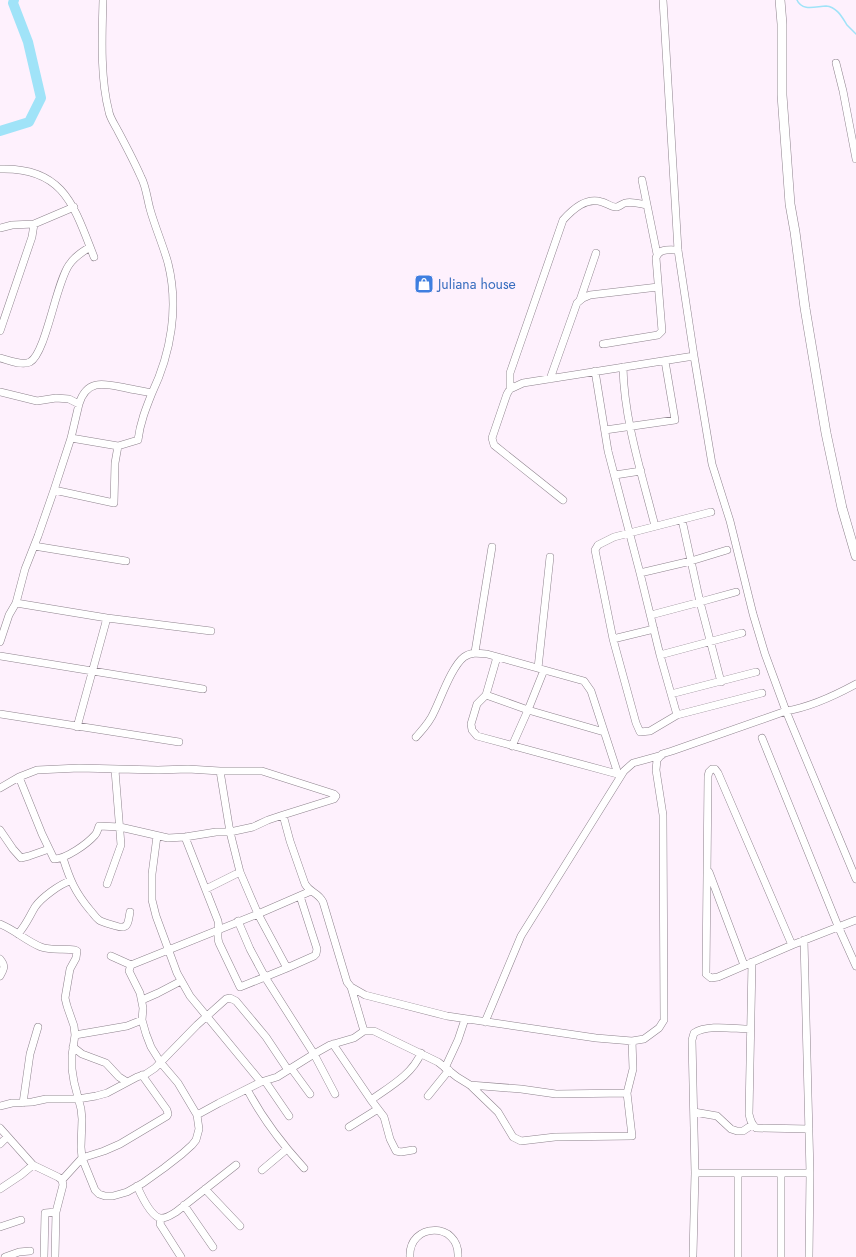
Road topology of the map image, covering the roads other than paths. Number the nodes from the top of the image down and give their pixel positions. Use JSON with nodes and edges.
{"nodes":[{"id":1,"x":103,"y":0,"type":"edge"},
{"id":2,"x":664,"y":0,"type":"edge"},
{"id":3,"x":780,"y":0,"type":"edge"},
{"id":4,"x":836,"y":63,"type":"dead end"},
{"id":5,"x":856,"y":159,"type":"edge"},
{"id":6,"x":0,"y":168,"type":"edge"},
{"id":7,"x":642,"y":180,"type":"dead end"},
{"id":8,"x":647,"y":206,"type":"junction"},
{"id":9,"x":74,"y":208,"type":"junction"},
{"id":10,"x":34,"y":224,"type":"junction"},
{"id":11,"x":0,"y":228,"type":"edge"},
{"id":12,"x":90,"y":247,"type":"junction"},
{"id":13,"x":678,"y":250,"type":"junction"},
{"id":14,"x":596,"y":253,"type":"dead end"},
{"id":15,"x":657,"y":254,"type":"junction"},
{"id":16,"x":94,"y":257,"type":"dead end"},
{"id":17,"x":658,"y":287,"type":"junction"},
{"id":18,"x":580,"y":300,"type":"junction"},
{"id":19,"x":0,"y":304,"type":"edge"},
{"id":20,"x":8,"y":307,"type":"junction"},
{"id":21,"x":0,"y":331,"type":"edge"},
{"id":22,"x":603,"y":344,"type":"dead end"},
{"id":23,"x":694,"y":356,"type":"junction"},
{"id":24,"x":0,"y":358,"type":"edge"},
{"id":25,"x":665,"y":361,"type":"junction"},
{"id":26,"x":623,"y":367,"type":"junction"},
{"id":27,"x":595,"y":371,"type":"junction"},
{"id":28,"x":550,"y":378,"type":"junction"},
{"id":29,"x":510,"y":389,"type":"junction"},
{"id":30,"x":0,"y":392,"type":"edge"},
{"id":31,"x":152,"y":393,"type":"junction"},
{"id":32,"x":79,"y":404,"type":"junction"},
{"id":33,"x":631,"y":427,"type":"junction"},
{"id":34,"x":605,"y":430,"type":"junction"},
{"id":35,"x":71,"y":438,"type":"junction"},
{"id":36,"x":118,"y":446,"type":"junction"},
{"id":37,"x":641,"y":471,"type":"junction"},
{"id":38,"x":615,"y":476,"type":"junction"},
{"id":39,"x":54,"y":490,"type":"junction"},
{"id":40,"x":563,"y":500,"type":"dead end"},
{"id":41,"x":712,"y":512,"type":"dead end"},
{"id":42,"x":682,"y":520,"type":"junction"},
{"id":43,"x":655,"y":526,"type":"junction"},
{"id":44,"x":630,"y":533,"type":"junction"},
{"id":45,"x":34,"y":546,"type":"junction"},
{"id":46,"x":492,"y":547,"type":"dead end"},
{"id":47,"x":727,"y":550,"type":"dead end"},
{"id":48,"x":856,"y":556,"type":"edge"},
{"id":49,"x":550,"y":557,"type":"dead end"},
{"id":50,"x":126,"y":561,"type":"dead end"},
{"id":51,"x":691,"y":561,"type":"junction"},
{"id":52,"x":640,"y":573,"type":"junction"},
{"id":53,"x":736,"y":592,"type":"dead end"},
{"id":54,"x":700,"y":602,"type":"junction"},
{"id":55,"x":16,"y":603,"type":"junction"},
{"id":56,"x":651,"y":615,"type":"junction"},
{"id":57,"x":107,"y":618,"type":"junction"},
{"id":58,"x":654,"y":629,"type":"junction"},
{"id":59,"x":211,"y":631,"type":"dead end"},
{"id":60,"x":742,"y":634,"type":"dead end"},
{"id":61,"x":613,"y":639,"type":"junction"},
{"id":62,"x":0,"y":642,"type":"edge"},
{"id":63,"x":710,"y":642,"type":"junction"},
{"id":64,"x":475,"y":652,"type":"junction"},
{"id":65,"x":660,"y":655,"type":"junction"},
{"id":66,"x":0,"y":656,"type":"edge"},
{"id":67,"x":497,"y":657,"type":"junction"},
{"id":68,"x":541,"y":669,"type":"junction"},
{"id":69,"x":92,"y":670,"type":"junction"},
{"id":70,"x":756,"y":672,"type":"dead end"},
{"id":71,"x":721,"y":682,"type":"junction"},
{"id":72,"x":856,"y":684,"type":"edge"},
{"id":73,"x":203,"y":689,"type":"dead end"},
{"id":74,"x":762,"y":693,"type":"dead end"},
{"id":75,"x":671,"y":694,"type":"junction"},
{"id":76,"x":486,"y":695,"type":"junction"},
{"id":77,"x":528,"y":710,"type":"junction"},
{"id":78,"x":786,"y":711,"type":"junction"},
{"id":79,"x":0,"y":714,"type":"edge"},
{"id":80,"x":677,"y":715,"type":"junction"},
{"id":81,"x":77,"y":727,"type":"junction"},
{"id":82,"x":604,"y":732,"type":"junction"},
{"id":83,"x":416,"y":738,"type":"dead end"},
{"id":84,"x":762,"y":738,"type":"dead end"},
{"id":85,"x":179,"y":742,"type":"dead end"},
{"id":86,"x":512,"y":746,"type":"junction"},
{"id":87,"x":662,"y":754,"type":"junction"},
{"id":88,"x":115,"y":770,"type":"junction"},
{"id":89,"x":220,"y":771,"type":"junction"},
{"id":90,"x":620,"y":775,"type":"junction"},
{"id":91,"x":19,"y":777,"type":"junction"},
{"id":92,"x":0,"y":788,"type":"edge"},
{"id":93,"x":283,"y":815,"type":"junction"},
{"id":94,"x":120,"y":827,"type":"junction"},
{"id":95,"x":0,"y":830,"type":"edge"},
{"id":96,"x":230,"y":832,"type":"junction"},
{"id":97,"x":157,"y":836,"type":"junction"},
{"id":98,"x":186,"y":837,"type":"junction"},
{"id":99,"x":49,"y":849,"type":"junction"},
{"id":100,"x":63,"y":858,"type":"junction"},
{"id":101,"x":708,"y":868,"type":"junction"},
{"id":102,"x":240,"y":872,"type":"junction"},
{"id":103,"x":856,"y":879,"type":"edge"},
{"id":104,"x":70,"y":881,"type":"junction"},
{"id":105,"x":107,"y":884,"type":"dead end"},
{"id":106,"x":206,"y":890,"type":"junction"},
{"id":107,"x":311,"y":891,"type":"junction"},
{"id":108,"x":300,"y":896,"type":"junction"},
{"id":109,"x":130,"y":912,"type":"dead end"},
{"id":110,"x":258,"y":914,"type":"junction"},
{"id":111,"x":856,"y":920,"type":"edge"},
{"id":112,"x":238,"y":921,"type":"junction"},
{"id":113,"x":0,"y":924,"type":"edge"},
{"id":114,"x":838,"y":926,"type":"junction"},
{"id":115,"x":220,"y":928,"type":"junction"},
{"id":116,"x":18,"y":934,"type":"junction"},
{"id":117,"x":804,"y":940,"type":"junction"},
{"id":118,"x":792,"y":945,"type":"junction"},
{"id":119,"x":168,"y":950,"type":"junction"},
{"id":120,"x":111,"y":956,"type":"dead end"},
{"id":121,"x":0,"y":959,"type":"edge"},
{"id":122,"x":752,"y":962,"type":"junction"},
{"id":123,"x":131,"y":965,"type":"junction"},
{"id":124,"x":744,"y":965,"type":"junction"},
{"id":125,"x":856,"y":966,"type":"edge"},
{"id":126,"x":287,"y":968,"type":"junction"},
{"id":127,"x":0,"y":976,"type":"edge"},
{"id":128,"x":265,"y":977,"type":"junction"},
{"id":129,"x":181,"y":981,"type":"junction"},
{"id":130,"x":351,"y":987,"type":"junction"},
{"id":131,"x":142,"y":1000,"type":"junction"},
{"id":132,"x":206,"y":1016,"type":"junction"},
{"id":133,"x":464,"y":1019,"type":"junction"},
{"id":134,"x":142,"y":1020,"type":"junction"},
{"id":135,"x":485,"y":1022,"type":"junction"},
{"id":136,"x":38,"y":1027,"type":"dead end"},
{"id":137,"x":750,"y":1029,"type":"junction"},
{"id":138,"x":364,"y":1031,"type":"junction"},
{"id":139,"x":75,"y":1035,"type":"junction"},
{"id":140,"x":632,"y":1041,"type":"junction"},
{"id":141,"x":333,"y":1044,"type":"junction"},
{"id":142,"x":73,"y":1047,"type":"junction"},
{"id":143,"x":421,"y":1053,"type":"junction"},
{"id":144,"x":314,"y":1054,"type":"junction"},
{"id":145,"x":161,"y":1063,"type":"junction"},
{"id":146,"x":289,"y":1069,"type":"junction"},
{"id":147,"x":447,"y":1069,"type":"junction"},
{"id":148,"x":142,"y":1075,"type":"junction"},
{"id":149,"x":127,"y":1082,"type":"junction"},
{"id":150,"x":263,"y":1082,"type":"junction"},
{"id":151,"x":470,"y":1085,"type":"junction"},
{"id":152,"x":247,"y":1089,"type":"junction"},
{"id":153,"x":627,"y":1093,"type":"junction"},
{"id":154,"x":310,"y":1094,"type":"dead end"},
{"id":155,"x":335,"y":1094,"type":"dead end"},
{"id":156,"x":428,"y":1096,"type":"dead end"},
{"id":157,"x":78,"y":1099,"type":"junction"},
{"id":158,"x":371,"y":1100,"type":"junction"},
{"id":159,"x":23,"y":1103,"type":"junction"},
{"id":160,"x":0,"y":1106,"type":"edge"},
{"id":161,"x":378,"y":1109,"type":"junction"},
{"id":162,"x":694,"y":1112,"type":"junction"},
{"id":163,"x":197,"y":1115,"type":"junction"},
{"id":164,"x":289,"y":1116,"type":"dead end"},
{"id":165,"x":752,"y":1126,"type":"junction"},
{"id":166,"x":349,"y":1127,"type":"dead end"},
{"id":167,"x":0,"y":1128,"type":"edge"},
{"id":168,"x":809,"y":1129,"type":"junction"},
{"id":169,"x":8,"y":1137,"type":"junction"},
{"id":170,"x":0,"y":1144,"type":"edge"},
{"id":171,"x":287,"y":1149,"type":"junction"},
{"id":172,"x":414,"y":1150,"type":"dead end"},
{"id":173,"x":82,"y":1158,"type":"junction"},
{"id":174,"x":236,"y":1164,"type":"dead end"},
{"id":175,"x":32,"y":1165,"type":"junction"},
{"id":176,"x":304,"y":1168,"type":"dead end"},
{"id":177,"x":262,"y":1170,"type":"dead end"},
{"id":178,"x":810,"y":1172,"type":"junction"},
{"id":179,"x":695,"y":1173,"type":"junction"},
{"id":180,"x":738,"y":1173,"type":"junction"},
{"id":181,"x":781,"y":1173,"type":"junction"},
{"id":182,"x":62,"y":1180,"type":"junction"},
{"id":183,"x":136,"y":1186,"type":"junction"},
{"id":184,"x":0,"y":1189,"type":"edge"},
{"id":185,"x":205,"y":1189,"type":"junction"},
{"id":186,"x":184,"y":1205,"type":"junction"},
{"id":187,"x":56,"y":1212,"type":"junction"},
{"id":188,"x":161,"y":1218,"type":"junction"},
{"id":189,"x":21,"y":1220,"type":"dead end"},
{"id":190,"x":240,"y":1226,"type":"dead end"},
{"id":191,"x":0,"y":1227,"type":"edge"},
{"id":192,"x":213,"y":1247,"type":"dead end"},
{"id":193,"x":30,"y":1251,"type":"dead end"},
{"id":194,"x":694,"y":1255,"type":"dead end"},
{"id":195,"x":5,"y":1257,"type":"edge"},
{"id":196,"x":44,"y":1257,"type":"edge"},
{"id":197,"x":55,"y":1257,"type":"edge"},
{"id":198,"x":181,"y":1257,"type":"edge"},
{"id":199,"x":410,"y":1257,"type":"edge"},
{"id":200,"x":458,"y":1257,"type":"edge"},
{"id":201,"x":738,"y":1257,"type":"edge"},
{"id":202,"x":781,"y":1257,"type":"edge"},
{"id":203,"x":809,"y":1257,"type":"edge"}],
"edges":[{"from":1,"to":31,"type":"street"},
{"from":2,"to":13,"type":"street"},
{"from":3,"to":48,"type":"street"},
{"from":4,"to":5,"type":"street"},
{"from":6,"to":9,"type":"street"},
{"from":7,"to":8,"type":"street"},
{"from":8,"to":15,"type":"street"},
{"from":8,"to":29,"type":"street"},
{"from":9,"to":10,"type":"street"},
{"from":9,"to":12,"type":"street"},
{"from":10,"to":11,"type":"street"},
{"from":10,"to":20,"type":"street"},
{"from":12,"to":16,"type":"street"},
{"from":12,"to":24,"type":"street"},
{"from":13,"to":15,"type":"street"},
{"from":13,"to":23,"type":"street"},
{"from":14,"to":18,"type":"street"},
{"from":15,"to":17,"type":"street"},
{"from":17,"to":18,"type":"street"},
{"from":17,"to":22,"type":"street"},
{"from":18,"to":28,"type":"street"},
{"from":19,"to":20,"type":"street"},
{"from":20,"to":21,"type":"street"},
{"from":23,"to":25,"type":"street"},
{"from":23,"to":78,"type":"street"},
{"from":25,"to":26,"type":"street"},
{"from":25,"to":33,"type":"street"},
{"from":26,"to":27,"type":"street"},
{"from":26,"to":33,"type":"street"},
{"from":27,"to":28,"type":"street"},
{"from":27,"to":34,"type":"street"},
{"from":28,"to":29,"type":"street"},
{"from":29,"to":40,"type":"street"},
{"from":30,"to":32,"type":"street"},
{"from":31,"to":32,"type":"street"},
{"from":31,"to":36,"type":"street"},
{"from":32,"to":35,"type":"street"},
{"from":33,"to":34,"type":"street"},
{"from":33,"to":37,"type":"street"},
{"from":34,"to":38,"type":"street"},
{"from":35,"to":36,"type":"street"},
{"from":35,"to":39,"type":"street"},
{"from":36,"to":39,"type":"street"},
{"from":37,"to":38,"type":"street"},
{"from":37,"to":43,"type":"street"},
{"from":38,"to":44,"type":"street"},
{"from":39,"to":45,"type":"street"},
{"from":41,"to":42,"type":"street"},
{"from":42,"to":43,"type":"street"},
{"from":42,"to":51,"type":"street"},
{"from":43,"to":44,"type":"street"},
{"from":44,"to":52,"type":"street"},
{"from":44,"to":61,"type":"street"},
{"from":45,"to":50,"type":"street"},
{"from":45,"to":55,"type":"street"},
{"from":46,"to":64,"type":"street"},
{"from":47,"to":51,"type":"street"},
{"from":49,"to":68,"type":"street"},
{"from":51,"to":52,"type":"street"},
{"from":51,"to":54,"type":"street"},
{"from":52,"to":56,"type":"street"},
{"from":53,"to":54,"type":"street"},
{"from":54,"to":56,"type":"street"},
{"from":54,"to":63,"type":"street"},
{"from":55,"to":57,"type":"street"},
{"from":55,"to":62,"type":"street"},
{"from":56,"to":58,"type":"street"},
{"from":57,"to":59,"type":"street"},
{"from":57,"to":69,"type":"street"},
{"from":58,"to":61,"type":"street"},
{"from":58,"to":65,"type":"street"},
{"from":60,"to":63,"type":"street"},
{"from":61,"to":80,"type":"street"},
{"from":63,"to":65,"type":"street"},
{"from":63,"to":71,"type":"street"},
{"from":64,"to":67,"type":"street"},
{"from":64,"to":83,"type":"street"},
{"from":65,"to":75,"type":"street"},
{"from":66,"to":69,"type":"street"},
{"from":67,"to":68,"type":"street"},
{"from":67,"to":76,"type":"street"},
{"from":68,"to":77,"type":"street"},
{"from":68,"to":82,"type":"street"},
{"from":69,"to":73,"type":"street"},
{"from":69,"to":81,"type":"street"},
{"from":70,"to":71,"type":"street"},
{"from":71,"to":75,"type":"street"},
{"from":72,"to":78,"type":"street"},
{"from":74,"to":80,"type":"street"},
{"from":75,"to":80,"type":"street"},
{"from":76,"to":77,"type":"street"},
{"from":76,"to":86,"type":"street"},
{"from":77,"to":82,"type":"street"},
{"from":77,"to":86,"type":"street"},
{"from":78,"to":87,"type":"street"},
{"from":78,"to":103,"type":"street"},
{"from":79,"to":81,"type":"street"},
{"from":81,"to":85,"type":"street"},
{"from":82,"to":90,"type":"street"},
{"from":84,"to":114,"type":"street"},
{"from":86,"to":90,"type":"street"},
{"from":87,"to":90,"type":"street"},
{"from":87,"to":140,"type":"street"},
{"from":88,"to":89,"type":"street"},
{"from":88,"to":91,"type":"street"},
{"from":88,"to":94,"type":"street"},
{"from":89,"to":93,"type":"street"},
{"from":89,"to":96,"type":"street"},
{"from":90,"to":135,"type":"street"},
{"from":91,"to":92,"type":"street"},
{"from":91,"to":99,"type":"street"},
{"from":93,"to":96,"type":"street"},
{"from":93,"to":107,"type":"street"},
{"from":94,"to":97,"type":"street"},
{"from":94,"to":100,"type":"street"},
{"from":94,"to":105,"type":"street"},
{"from":95,"to":99,"type":"street"},
{"from":96,"to":98,"type":"street"},
{"from":96,"to":102,"type":"street"},
{"from":97,"to":98,"type":"street"},
{"from":97,"to":119,"type":"street"},
{"from":98,"to":106,"type":"street"},
{"from":99,"to":100,"type":"street"},
{"from":100,"to":104,"type":"street"},
{"from":101,"to":118,"type":"street"},
{"from":101,"to":124,"type":"street"},
{"from":101,"to":124,"type":"street"},
{"from":102,"to":106,"type":"street"},
{"from":102,"to":110,"type":"street"},
{"from":104,"to":109,"type":"street"},
{"from":104,"to":116,"type":"street"},
{"from":106,"to":115,"type":"street"},
{"from":107,"to":108,"type":"street"},
{"from":107,"to":130,"type":"street"},
{"from":108,"to":110,"type":"street"},
{"from":108,"to":126,"type":"street"},
{"from":110,"to":112,"type":"street"},
{"from":110,"to":126,"type":"street"},
{"from":111,"to":114,"type":"street"},
{"from":112,"to":115,"type":"street"},
{"from":112,"to":128,"type":"street"},
{"from":113,"to":116,"type":"street"},
{"from":114,"to":117,"type":"street"},
{"from":114,"to":125,"type":"street"},
{"from":115,"to":119,"type":"street"},
{"from":115,"to":128,"type":"street"},
{"from":116,"to":139,"type":"street"},
{"from":117,"to":118,"type":"street"},
{"from":117,"to":168,"type":"street"},
{"from":118,"to":122,"type":"street"},
{"from":119,"to":123,"type":"street"},
{"from":119,"to":129,"type":"street"},
{"from":120,"to":123,"type":"street"},
{"from":121,"to":127,"type":"street"},
{"from":122,"to":124,"type":"street"},
{"from":122,"to":137,"type":"street"},
{"from":123,"to":131,"type":"street"},
{"from":126,"to":128,"type":"street"},
{"from":128,"to":144,"type":"street"},
{"from":129,"to":131,"type":"street"},
{"from":129,"to":132,"type":"street"},
{"from":130,"to":133,"type":"street"},
{"from":130,"to":138,"type":"street"},
{"from":131,"to":134,"type":"street"},
{"from":132,"to":145,"type":"street"},
{"from":132,"to":146,"type":"street"},
{"from":132,"to":150,"type":"street"},
{"from":133,"to":135,"type":"street"},
{"from":133,"to":147,"type":"street"},
{"from":134,"to":139,"type":"street"},
{"from":134,"to":145,"type":"street"},
{"from":135,"to":140,"type":"street"},
{"from":136,"to":159,"type":"street"},
{"from":137,"to":162,"type":"street"},
{"from":137,"to":165,"type":"street"},
{"from":138,"to":141,"type":"street"},
{"from":138,"to":143,"type":"street"},
{"from":139,"to":142,"type":"street"},
{"from":140,"to":153,"type":"street"},
{"from":141,"to":144,"type":"street"},
{"from":141,"to":158,"type":"street"},
{"from":142,"to":149,"type":"street"},
{"from":142,"to":157,"type":"street"},
{"from":143,"to":147,"type":"street"},
{"from":143,"to":158,"type":"street"},
{"from":144,"to":146,"type":"street"},
{"from":144,"to":155,"type":"street"},
{"from":145,"to":148,"type":"street"},
{"from":145,"to":163,"type":"street"},
{"from":146,"to":150,"type":"street"},
{"from":146,"to":154,"type":"street"},
{"from":147,"to":151,"type":"street"},
{"from":147,"to":156,"type":"street"},
{"from":148,"to":149,"type":"street"},
{"from":148,"to":173,"type":"street"},
{"from":149,"to":157,"type":"street"},
{"from":150,"to":152,"type":"street"},
{"from":150,"to":164,"type":"street"},
{"from":151,"to":153,"type":"street"},
{"from":151,"to":153,"type":"street"},
{"from":152,"to":163,"type":"street"},
{"from":152,"to":171,"type":"street"},
{"from":157,"to":159,"type":"street"},
{"from":157,"to":173,"type":"street"},
{"from":158,"to":161,"type":"street"},
{"from":159,"to":160,"type":"street"},
{"from":161,"to":166,"type":"street"},
{"from":161,"to":172,"type":"street"},
{"from":162,"to":165,"type":"street"},
{"from":162,"to":179,"type":"street"},
{"from":163,"to":183,"type":"street"},
{"from":165,"to":168,"type":"street"},
{"from":167,"to":169,"type":"street"},
{"from":168,"to":178,"type":"street"},
{"from":169,"to":170,"type":"street"},
{"from":169,"to":175,"type":"street"},
{"from":171,"to":176,"type":"street"},
{"from":171,"to":177,"type":"street"},
{"from":173,"to":182,"type":"street"},
{"from":173,"to":183,"type":"street"},
{"from":174,"to":185,"type":"street"},
{"from":175,"to":182,"type":"street"},
{"from":175,"to":184,"type":"street"},
{"from":178,"to":181,"type":"street"},
{"from":178,"to":203,"type":"street"},
{"from":179,"to":180,"type":"street"},
{"from":179,"to":194,"type":"street"},
{"from":180,"to":181,"type":"street"},
{"from":180,"to":201,"type":"street"},
{"from":181,"to":202,"type":"street"},
{"from":182,"to":187,"type":"street"},
{"from":183,"to":188,"type":"street"},
{"from":185,"to":186,"type":"street"},
{"from":185,"to":190,"type":"street"},
{"from":186,"to":188,"type":"street"},
{"from":186,"to":192,"type":"street"},
{"from":187,"to":196,"type":"street"},
{"from":187,"to":197,"type":"street"},
{"from":188,"to":198,"type":"street"},
{"from":189,"to":191,"type":"street"},
{"from":193,"to":195,"type":"street"},
{"from":199,"to":200,"type":"street"}]}
